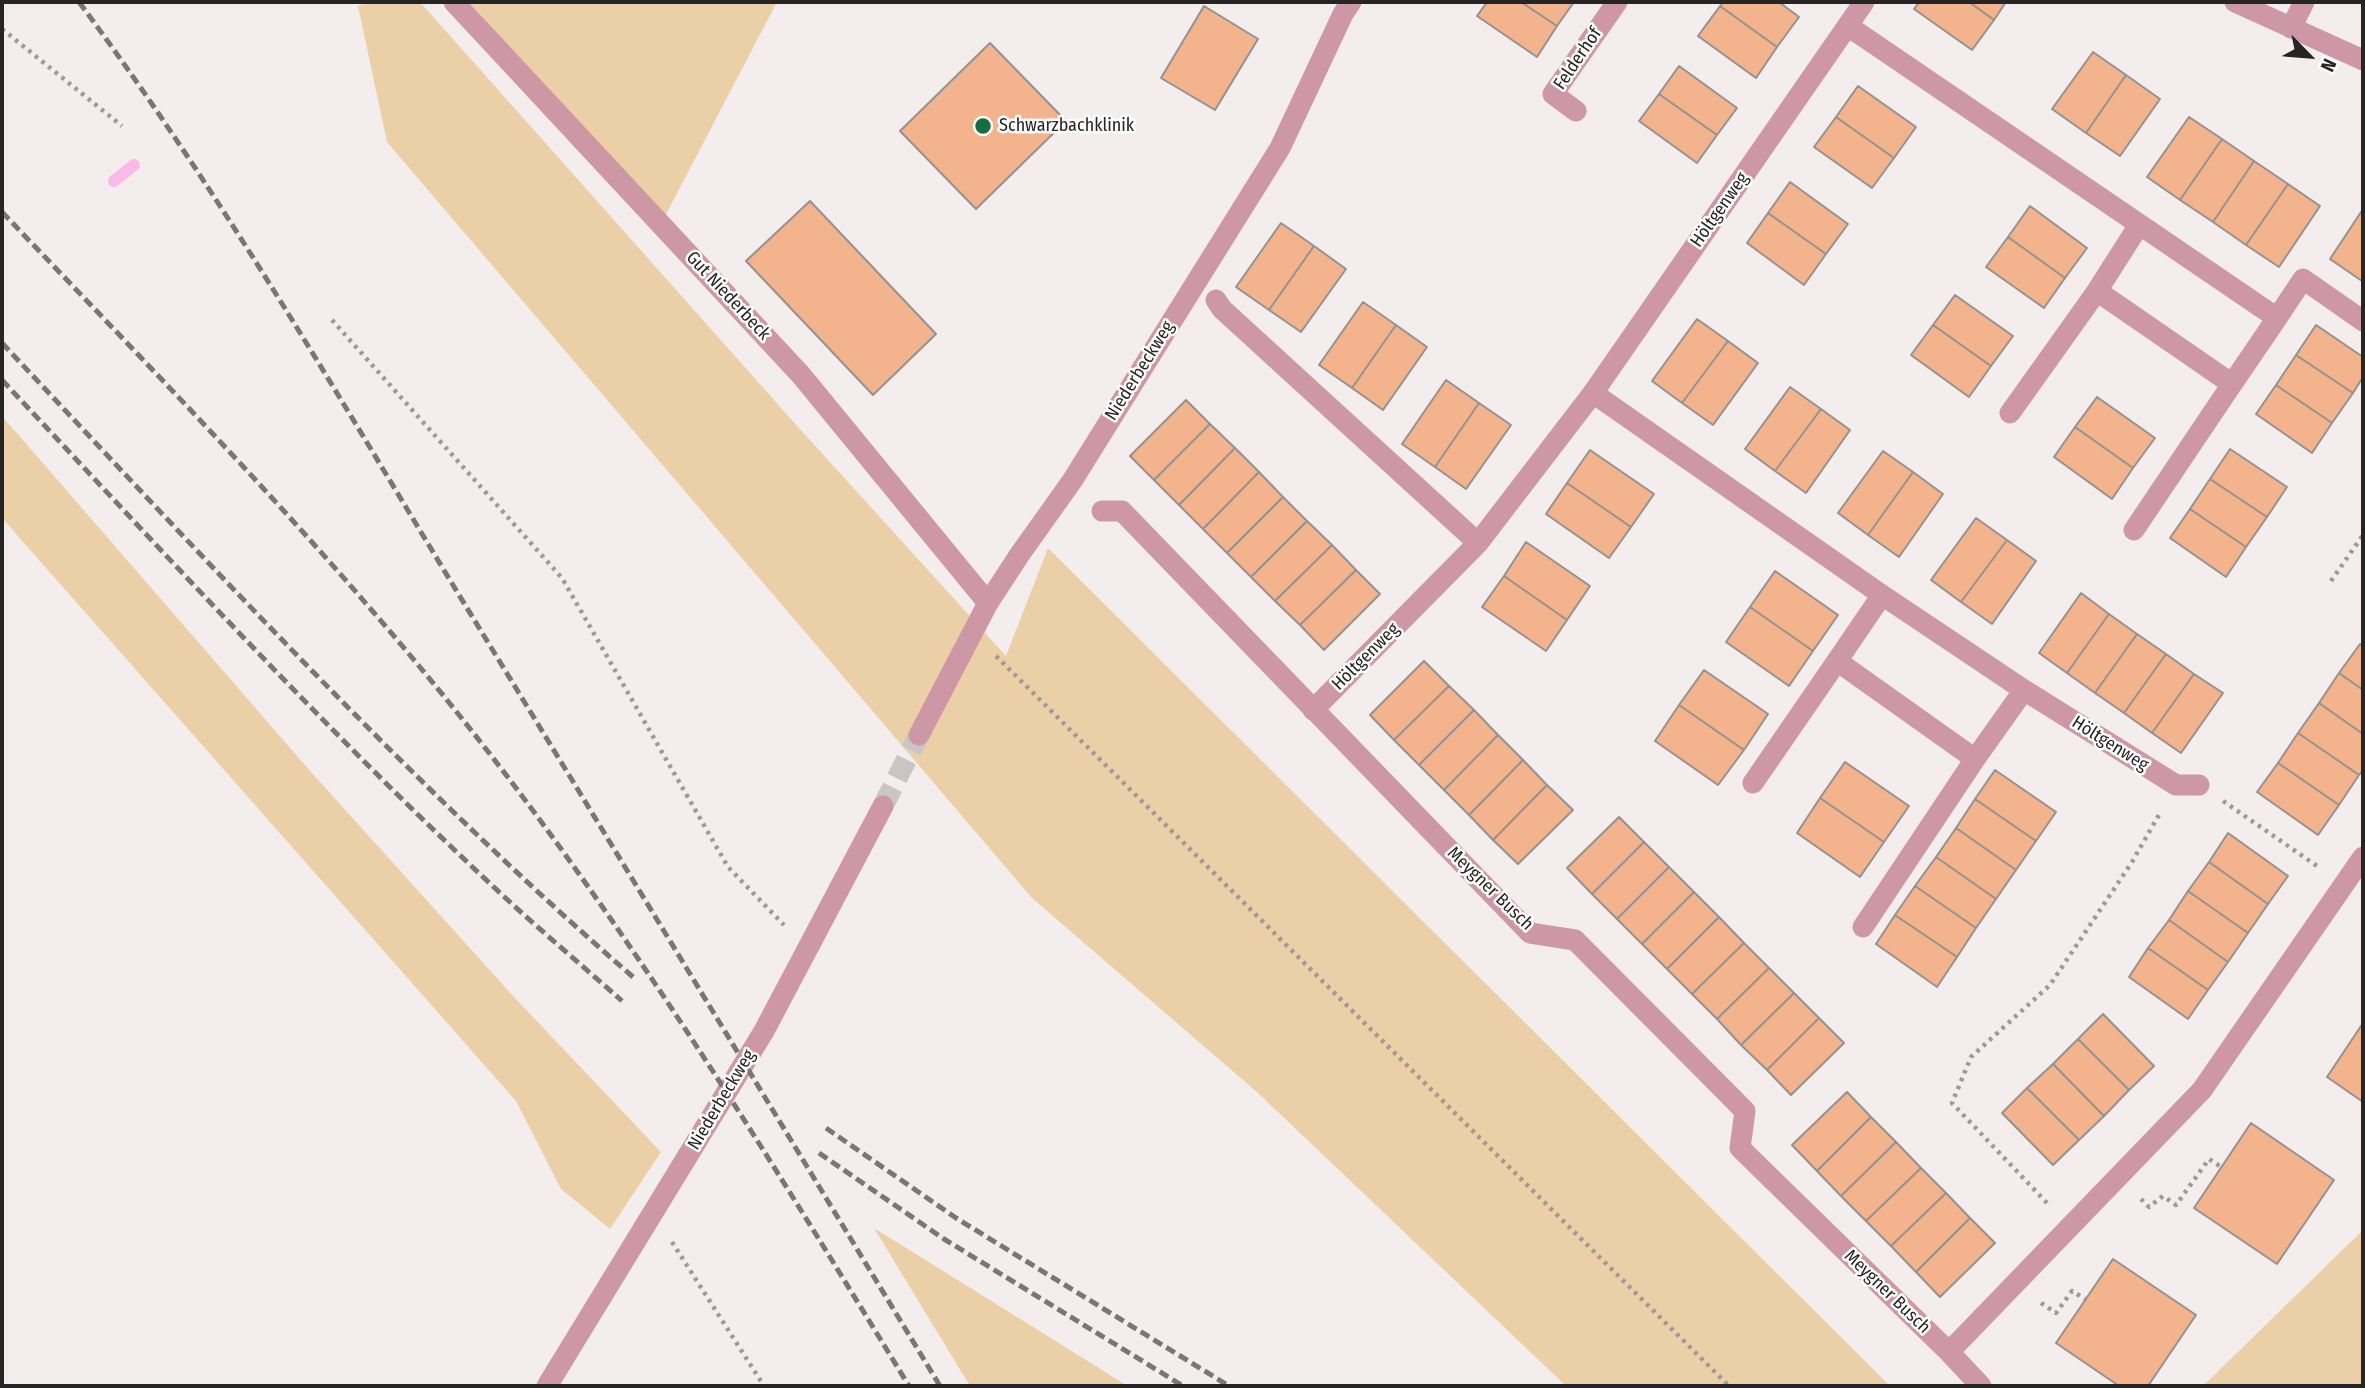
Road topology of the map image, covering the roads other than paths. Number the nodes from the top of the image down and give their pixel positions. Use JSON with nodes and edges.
{"nodes":[{"id":1,"x":454,"y":2,"type":"edge"},
{"id":2,"x":1351,"y":2,"type":"edge"},
{"id":3,"x":1617,"y":2,"type":"edge"},
{"id":4,"x":1864,"y":2,"type":"edge"},
{"id":5,"x":2235,"y":2,"type":"edge"},
{"id":6,"x":2304,"y":2,"type":"edge"},
{"id":7,"x":1847,"y":26,"type":"junction"},
{"id":8,"x":2291,"y":28,"type":"junction"},
{"id":9,"x":2363,"y":60,"type":"edge"},
{"id":10,"x":1576,"y":111,"type":"dead end"},
{"id":11,"x":2139,"y":225,"type":"junction"},
{"id":12,"x":2097,"y":291,"type":"junction"},
{"id":13,"x":1216,"y":300,"type":"dead end"},
{"id":14,"x":2277,"y":318,"type":"junction"},
{"id":15,"x":2363,"y":321,"type":"edge"},
{"id":16,"x":2232,"y":384,"type":"junction"},
{"id":17,"x":1593,"y":393,"type":"junction"},
{"id":18,"x":2010,"y":413,"type":"dead end"},
{"id":19,"x":1102,"y":511,"type":"dead end"},
{"id":20,"x":2134,"y":530,"type":"dead end"},
{"id":21,"x":1478,"y":543,"type":"junction"},
{"id":22,"x":1882,"y":596,"type":"junction"},
{"id":23,"x":988,"y":603,"type":"junction"},
{"id":24,"x":1837,"y":661,"type":"junction"},
{"id":25,"x":2024,"y":690,"type":"junction"},
{"id":26,"x":1313,"y":710,"type":"junction"},
{"id":27,"x":919,"y":736,"type":"tunnel mouth"},
{"id":28,"x":1975,"y":759,"type":"junction"},
{"id":29,"x":1753,"y":783,"type":"dead end"},
{"id":30,"x":2199,"y":785,"type":"road end"},
{"id":31,"x":883,"y":806,"type":"tunnel mouth"},
{"id":32,"x":2363,"y":858,"type":"edge"},
{"id":33,"x":1863,"y":927,"type":"dead end"},
{"id":34,"x":1949,"y":1352,"type":"junction"},
{"id":35,"x":547,"y":1386,"type":"edge"},
{"id":36,"x":1981,"y":1386,"type":"edge"}],
"edges":[{"from":1,"to":23,"type":"street","name":"Gut Niederbeck"},
{"from":2,"to":23,"type":"street","name":"Niederbeckweg"},
{"from":3,"to":10,"type":"street","name":"Felderhof"},
{"from":4,"to":7,"type":"street","name":"Höltgenweg"},
{"from":5,"to":8,"type":"street"},
{"from":6,"to":8,"type":"street"},
{"from":7,"to":11,"type":"street"},
{"from":7,"to":17,"type":"street","name":"Höltgenweg"},
{"from":8,"to":9,"type":"street"},
{"from":11,"to":12,"type":"street"},
{"from":11,"to":14,"type":"street"},
{"from":12,"to":16,"type":"street"},
{"from":12,"to":18,"type":"street"},
{"from":13,"to":21,"type":"street"},
{"from":14,"to":15,"type":"street"},
{"from":14,"to":16,"type":"street"},
{"from":16,"to":20,"type":"street"},
{"from":17,"to":21,"type":"street","name":"Höltgenweg"},
{"from":17,"to":22,"type":"street","name":"Höltgenweg"},
{"from":19,"to":26,"type":"street","name":"Meygner Busch"},
{"from":21,"to":26,"type":"street","name":"Höltgenweg"},
{"from":22,"to":24,"type":"street"},
{"from":22,"to":25,"type":"street","name":"Höltgenweg"},
{"from":23,"to":27,"type":"street","name":"Niederbeckweg"},
{"from":24,"to":28,"type":"street"},
{"from":24,"to":29,"type":"street"},
{"from":25,"to":28,"type":"street"},
{"from":25,"to":30,"type":"street","name":"Höltgenweg"},
{"from":26,"to":34,"type":"street","name":"Meygner Busch"},
{"from":28,"to":33,"type":"street"},
{"from":31,"to":35,"type":"street","name":"Niederbeckweg"},
{"from":32,"to":34,"type":"street"},
{"from":34,"to":36,"type":"street","name":"Meygner Busch"}]}
